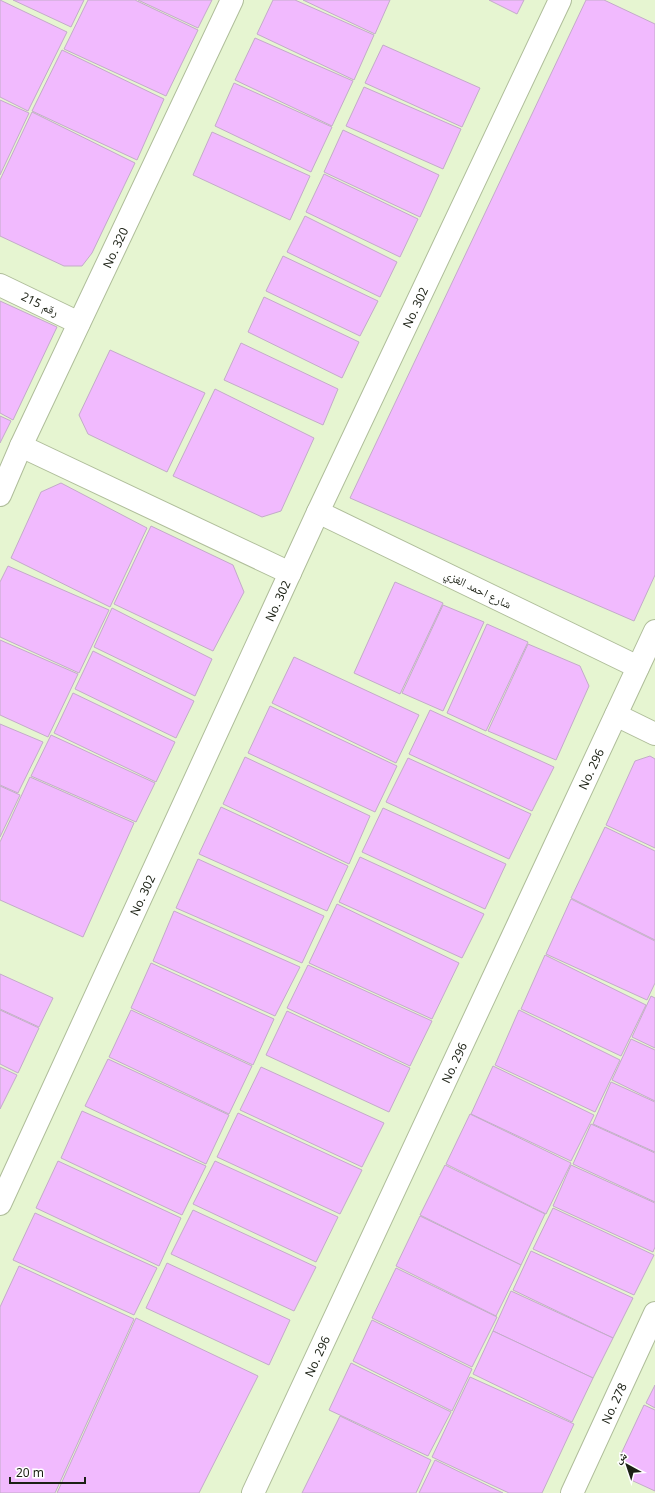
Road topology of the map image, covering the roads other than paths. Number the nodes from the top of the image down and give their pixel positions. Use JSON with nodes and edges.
{"nodes":[{"id":1,"x":232,"y":0,"type":"edge"},
{"id":2,"x":560,"y":0,"type":"edge"},
{"id":3,"x":0,"y":285,"type":"edge"},
{"id":4,"x":79,"y":323,"type":"junction"},
{"id":5,"x":21,"y":446,"type":"junction"},
{"id":6,"x":0,"y":495,"type":"edge"},
{"id":7,"x":318,"y":512,"type":"junction"},
{"id":8,"x":290,"y":573,"type":"junction"},
{"id":9,"x":655,"y":631,"type":"edge"},
{"id":10,"x":638,"y":667,"type":"junction"},
{"id":11,"x":616,"y":715,"type":"junction"},
{"id":12,"x":655,"y":734,"type":"edge"},
{"id":13,"x":0,"y":1204,"type":"edge"},
{"id":14,"x":655,"y":1313,"type":"edge"},
{"id":15,"x":253,"y":1493,"type":"edge"},
{"id":16,"x":572,"y":1493,"type":"edge"}],
"edges":[{"from":1,"to":4,"type":"street","name":"No. 320"},
{"from":2,"to":7,"type":"street","name":"No. 302"},
{"from":3,"to":4,"type":"street","name":"رقم 215"},
{"from":4,"to":5,"type":"street","name":"No. 320"},
{"from":5,"to":6,"type":"street","name":"No. 320"},
{"from":5,"to":8,"type":"street"},
{"from":7,"to":8,"type":"street","name":"No. 302"},
{"from":7,"to":10,"type":"street","name":"شارع احمد الغزي"},
{"from":8,"to":13,"type":"street","name":"No. 302"},
{"from":9,"to":10,"type":"street","name":"No. 296"},
{"from":10,"to":11,"type":"street","name":"No. 296"},
{"from":11,"to":12,"type":"street"},
{"from":11,"to":15,"type":"street","name":"No. 296"},
{"from":14,"to":16,"type":"street","name":"No. 278"}]}
